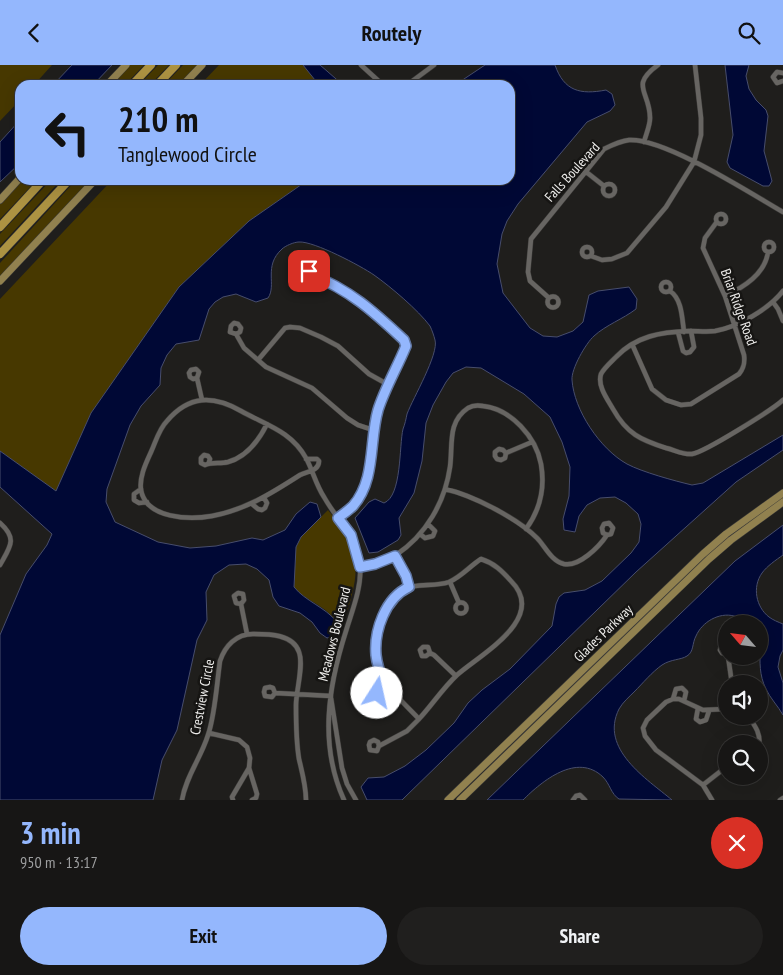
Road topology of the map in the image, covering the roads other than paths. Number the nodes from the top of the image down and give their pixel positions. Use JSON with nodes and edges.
{"nodes":[{"id":1,"x":126,"y":65,"type":"edge"},
{"id":2,"x":151,"y":65,"type":"edge"},
{"id":3,"x":176,"y":65,"type":"edge"},
{"id":4,"x":202,"y":65,"type":"edge"},
{"id":5,"x":361,"y":65,"type":"edge"},
{"id":6,"x":434,"y":65,"type":"edge"},
{"id":7,"x":658,"y":65,"type":"edge"},
{"id":8,"x":695,"y":65,"type":"edge"},
{"id":9,"x":427,"y":67,"type":"edge"},
{"id":10,"x":783,"y":73,"type":"edge"},
{"id":11,"x":112,"y":80,"type":"edge"},
{"id":12,"x":137,"y":80,"type":"edge"},
{"id":13,"x":162,"y":80,"type":"edge"},
{"id":14,"x":188,"y":80,"type":"edge"},
{"id":15,"x":378,"y":80,"type":"edge"},
{"id":16,"x":413,"y":80,"type":"edge"},
{"id":17,"x":783,"y":81,"type":"edge"},
{"id":18,"x":644,"y":142,"type":"junction"},
{"id":19,"x":694,"y":162,"type":"junction"},
{"id":20,"x":585,"y":171,"type":"junction"},
{"id":21,"x":15,"y":184,"type":"edge"},
{"id":22,"x":39,"y":185,"type":"edge"},
{"id":23,"x":64,"y":185,"type":"edge"},
{"id":24,"x":90,"y":185,"type":"edge"},
{"id":25,"x":604,"y":186,"type":"dead end"},
{"id":26,"x":0,"y":200,"type":"edge"},
{"id":27,"x":783,"y":212,"type":"edge"},
{"id":28,"x":716,"y":223,"type":"dead end"},
{"id":29,"x":0,"y":227,"type":"edge"},
{"id":30,"x":768,"y":252,"type":"dead end"},
{"id":31,"x":0,"y":255,"type":"edge"},
{"id":32,"x":591,"y":255,"type":"dead end"},
{"id":33,"x":310,"y":274,"type":"dead end"},
{"id":34,"x":0,"y":281,"type":"edge"},
{"id":35,"x":670,"y":291,"type":"dead end"},
{"id":36,"x":783,"y":291,"type":"edge"},
{"id":37,"x":725,"y":295,"type":"junction"},
{"id":38,"x":549,"y":298,"type":"dead end"},
{"id":39,"x":772,"y":302,"type":"junction"},
{"id":40,"x":783,"y":321,"type":"edge"},
{"id":41,"x":734,"y":324,"type":"junction"},
{"id":42,"x":691,"y":331,"type":"junction"},
{"id":43,"x":678,"y":332,"type":"junction"},
{"id":44,"x":684,"y":332,"type":"junction"},
{"id":45,"x":236,"y":334,"type":"dead end"},
{"id":46,"x":632,"y":344,"type":"junction"},
{"id":47,"x":258,"y":360,"type":"junction"},
{"id":48,"x":197,"y":378,"type":"dead end"},
{"id":49,"x":388,"y":385,"type":"junction"},
{"id":50,"x":202,"y":400,"type":"junction"},
{"id":51,"x":783,"y":400,"type":"edge"},
{"id":52,"x":267,"y":424,"type":"junction"},
{"id":53,"x":373,"y":430,"type":"junction"},
{"id":54,"x":532,"y":442,"type":"junction"},
{"id":55,"x":506,"y":453,"type":"dead end"},
{"id":56,"x":306,"y":459,"type":"junction"},
{"id":57,"x":210,"y":462,"type":"dead end"},
{"id":58,"x":310,"y":471,"type":"junction"},
{"id":59,"x":141,"y":489,"type":"junction"},
{"id":60,"x":445,"y":489,"type":"junction"},
{"id":61,"x":783,"y":493,"type":"edge"},
{"id":62,"x":264,"y":497,"type":"junction"},
{"id":63,"x":147,"y":502,"type":"junction"},
{"id":64,"x":783,"y":502,"type":"edge"},
{"id":65,"x":252,"y":504,"type":"junction"},
{"id":66,"x":338,"y":518,"type":"junction"},
{"id":67,"x":0,"y":523,"type":"edge"},
{"id":68,"x":428,"y":524,"type":"junction"},
{"id":69,"x":526,"y":529,"type":"junction"},
{"id":70,"x":420,"y":534,"type":"junction"},
{"id":71,"x":607,"y":535,"type":"dead end"},
{"id":72,"x":395,"y":556,"type":"junction"},
{"id":73,"x":0,"y":565,"type":"edge"},
{"id":74,"x":360,"y":567,"type":"junction"},
{"id":75,"x":450,"y":581,"type":"junction"},
{"id":76,"x":409,"y":587,"type":"junction"},
{"id":77,"x":459,"y":603,"type":"dead end"},
{"id":78,"x":240,"y":604,"type":"dead end"},
{"id":79,"x":247,"y":634,"type":"junction"},
{"id":80,"x":430,"y":653,"type":"dead end"},
{"id":81,"x":456,"y":676,"type":"junction"},
{"id":82,"x":384,"y":682,"type":"junction"},
{"id":83,"x":376,"y":688,"type":"dead end"},
{"id":84,"x":275,"y":693,"type":"dead end"},
{"id":85,"x":296,"y":694,"type":"junction"},
{"id":86,"x":331,"y":696,"type":"junction"},
{"id":87,"x":673,"y":699,"type":"junction"},
{"id":88,"x":684,"y":701,"type":"junction"},
{"id":89,"x":698,"y":709,"type":"junction"},
{"id":90,"x":718,"y":710,"type":"edge"},
{"id":91,"x":709,"y":711,"type":"junction"},
{"id":92,"x":419,"y":719,"type":"junction"},
{"id":93,"x":209,"y":733,"type":"junction"},
{"id":94,"x":380,"y":746,"type":"dead end"},
{"id":95,"x":249,"y":768,"type":"junction"},
{"id":96,"x":718,"y":773,"type":"edge"},
{"id":97,"x":347,"y":784,"type":"junction"},
{"id":98,"x":703,"y":785,"type":"junction"},
{"id":99,"x":339,"y":788,"type":"junction"},
{"id":100,"x":182,"y":800,"type":"edge"},
{"id":101,"x":232,"y":800,"type":"edge"},
{"id":102,"x":252,"y":800,"type":"edge"},
{"id":103,"x":306,"y":800,"type":"edge"},
{"id":104,"x":344,"y":800,"type":"edge"},
{"id":105,"x":356,"y":800,"type":"edge"},
{"id":106,"x":448,"y":800,"type":"edge"},
{"id":107,"x":460,"y":800,"type":"edge"},
{"id":108,"x":573,"y":800,"type":"edge"},
{"id":109,"x":585,"y":800,"type":"edge"},
{"id":110,"x":712,"y":800,"type":"edge"}],
"edges":[{"from":1,"to":11,"type":"main road"},
{"from":2,"to":12,"type":"highway"},
{"from":3,"to":13,"type":"highway"},
{"from":4,"to":14,"type":"main road"},
{"from":5,"to":15,"type":"street"},
{"from":6,"to":9,"type":"street"},
{"from":7,"to":18,"type":"street"},
{"from":8,"to":19,"type":"street"},
{"from":9,"to":16,"type":"street"},
{"from":10,"to":17,"type":"street"},
{"from":18,"to":19,"type":"street","name":"Falls Boulevard"},
{"from":18,"to":20,"type":"street","name":"Falls Boulevard"},
{"from":19,"to":27,"type":"street","name":"Falls Boulevard"},
{"from":19,"to":32,"type":"street"},
{"from":20,"to":25,"type":"street"},
{"from":20,"to":38,"type":"street","name":"Falls Boulevard"},
{"from":21,"to":26,"type":"main road"},
{"from":22,"to":29,"type":"highway"},
{"from":23,"to":31,"type":"highway"},
{"from":24,"to":34,"type":"main road"},
{"from":28,"to":37,"type":"street","name":"Briar Ridge Road"},
{"from":30,"to":37,"type":"street"},
{"from":33,"to":49,"type":"street"},
{"from":35,"to":44,"type":"street"},
{"from":36,"to":39,"type":"street"},
{"from":37,"to":41,"type":"street","name":"Briar Ridge Road"},
{"from":39,"to":40,"type":"street"},
{"from":39,"to":41,"type":"street"},
{"from":41,"to":42,"type":"street"},
{"from":41,"to":46,"type":"street","name":"Briar Ridge Road"},
{"from":42,"to":43,"type":"street"},
{"from":42,"to":44,"type":"street"},
{"from":43,"to":44,"type":"street"},
{"from":43,"to":46,"type":"street"},
{"from":45,"to":47,"type":"street"},
{"from":46,"to":51,"type":"street"},
{"from":47,"to":49,"type":"street"},
{"from":47,"to":53,"type":"street"},
{"from":48,"to":50,"type":"street"},
{"from":49,"to":53,"type":"street"},
{"from":50,"to":52,"type":"street","name":"Meadows Boulevard"},
{"from":50,"to":59,"type":"street"},
{"from":52,"to":56,"type":"street","name":"Meadows Boulevard"},
{"from":52,"to":57,"type":"street"},
{"from":53,"to":66,"type":"street"},
{"from":54,"to":55,"type":"street"},
{"from":54,"to":60,"type":"street"},
{"from":54,"to":69,"type":"street"},
{"from":56,"to":58,"type":"street","name":"Meadows Boulevard"},
{"from":56,"to":58,"type":"street"},
{"from":58,"to":62,"type":"street"},
{"from":58,"to":66,"type":"street","name":"Meadows Boulevard"},
{"from":59,"to":63,"type":"street"},
{"from":59,"to":63,"type":"street"},
{"from":60,"to":68,"type":"street"},
{"from":60,"to":69,"type":"street"},
{"from":61,"to":106,"type":"main road","name":"Glades Parkway"},
{"from":62,"to":65,"type":"street"},
{"from":62,"to":65,"type":"street"},
{"from":63,"to":65,"type":"street"},
{"from":64,"to":107,"type":"main road","name":"Glades Parkway"},
{"from":66,"to":74,"type":"street","name":"Meadows Boulevard"},
{"from":67,"to":73,"type":"street"},
{"from":68,"to":70,"type":"street"},
{"from":68,"to":70,"type":"street"},
{"from":69,"to":71,"type":"street"},
{"from":70,"to":72,"type":"street"},
{"from":72,"to":74,"type":"street"},
{"from":72,"to":76,"type":"street"},
{"from":74,"to":86,"type":"street","name":"Meadows Boulevard"},
{"from":75,"to":76,"type":"street"},
{"from":75,"to":77,"type":"street"},
{"from":75,"to":81,"type":"street"},
{"from":76,"to":82,"type":"street"},
{"from":78,"to":79,"type":"street"},
{"from":79,"to":85,"type":"street"},
{"from":79,"to":93,"type":"street","name":"Crestview Circle"},
{"from":80,"to":81,"type":"street"},
{"from":81,"to":92,"type":"street"},
{"from":82,"to":83,"type":"street"},
{"from":82,"to":92,"type":"street"},
{"from":84,"to":85,"type":"street"},
{"from":85,"to":86,"type":"street"},
{"from":85,"to":103,"type":"street"},
{"from":86,"to":97,"type":"street","name":"Meadows Boulevard"},
{"from":86,"to":99,"type":"street","name":"Meadows Boulevard"},
{"from":87,"to":88,"type":"street"},
{"from":87,"to":88,"type":"street"},
{"from":87,"to":98,"type":"street"},
{"from":88,"to":89,"type":"street"},
{"from":89,"to":91,"type":"street"},
{"from":89,"to":91,"type":"street"},
{"from":90,"to":91,"type":"street"},
{"from":92,"to":94,"type":"street"},
{"from":93,"to":95,"type":"street"},
{"from":93,"to":100,"type":"street","name":"Crestview Circle"},
{"from":95,"to":101,"type":"street"},
{"from":95,"to":102,"type":"street"},
{"from":96,"to":98,"type":"street"},
{"from":97,"to":99,"type":"street"},
{"from":97,"to":105,"type":"street","name":"Meadows Boulevard"},
{"from":98,"to":110,"type":"street"},
{"from":99,"to":104,"type":"street","name":"Meadows Boulevard"},
{"from":108,"to":109,"type":"street"}]}
